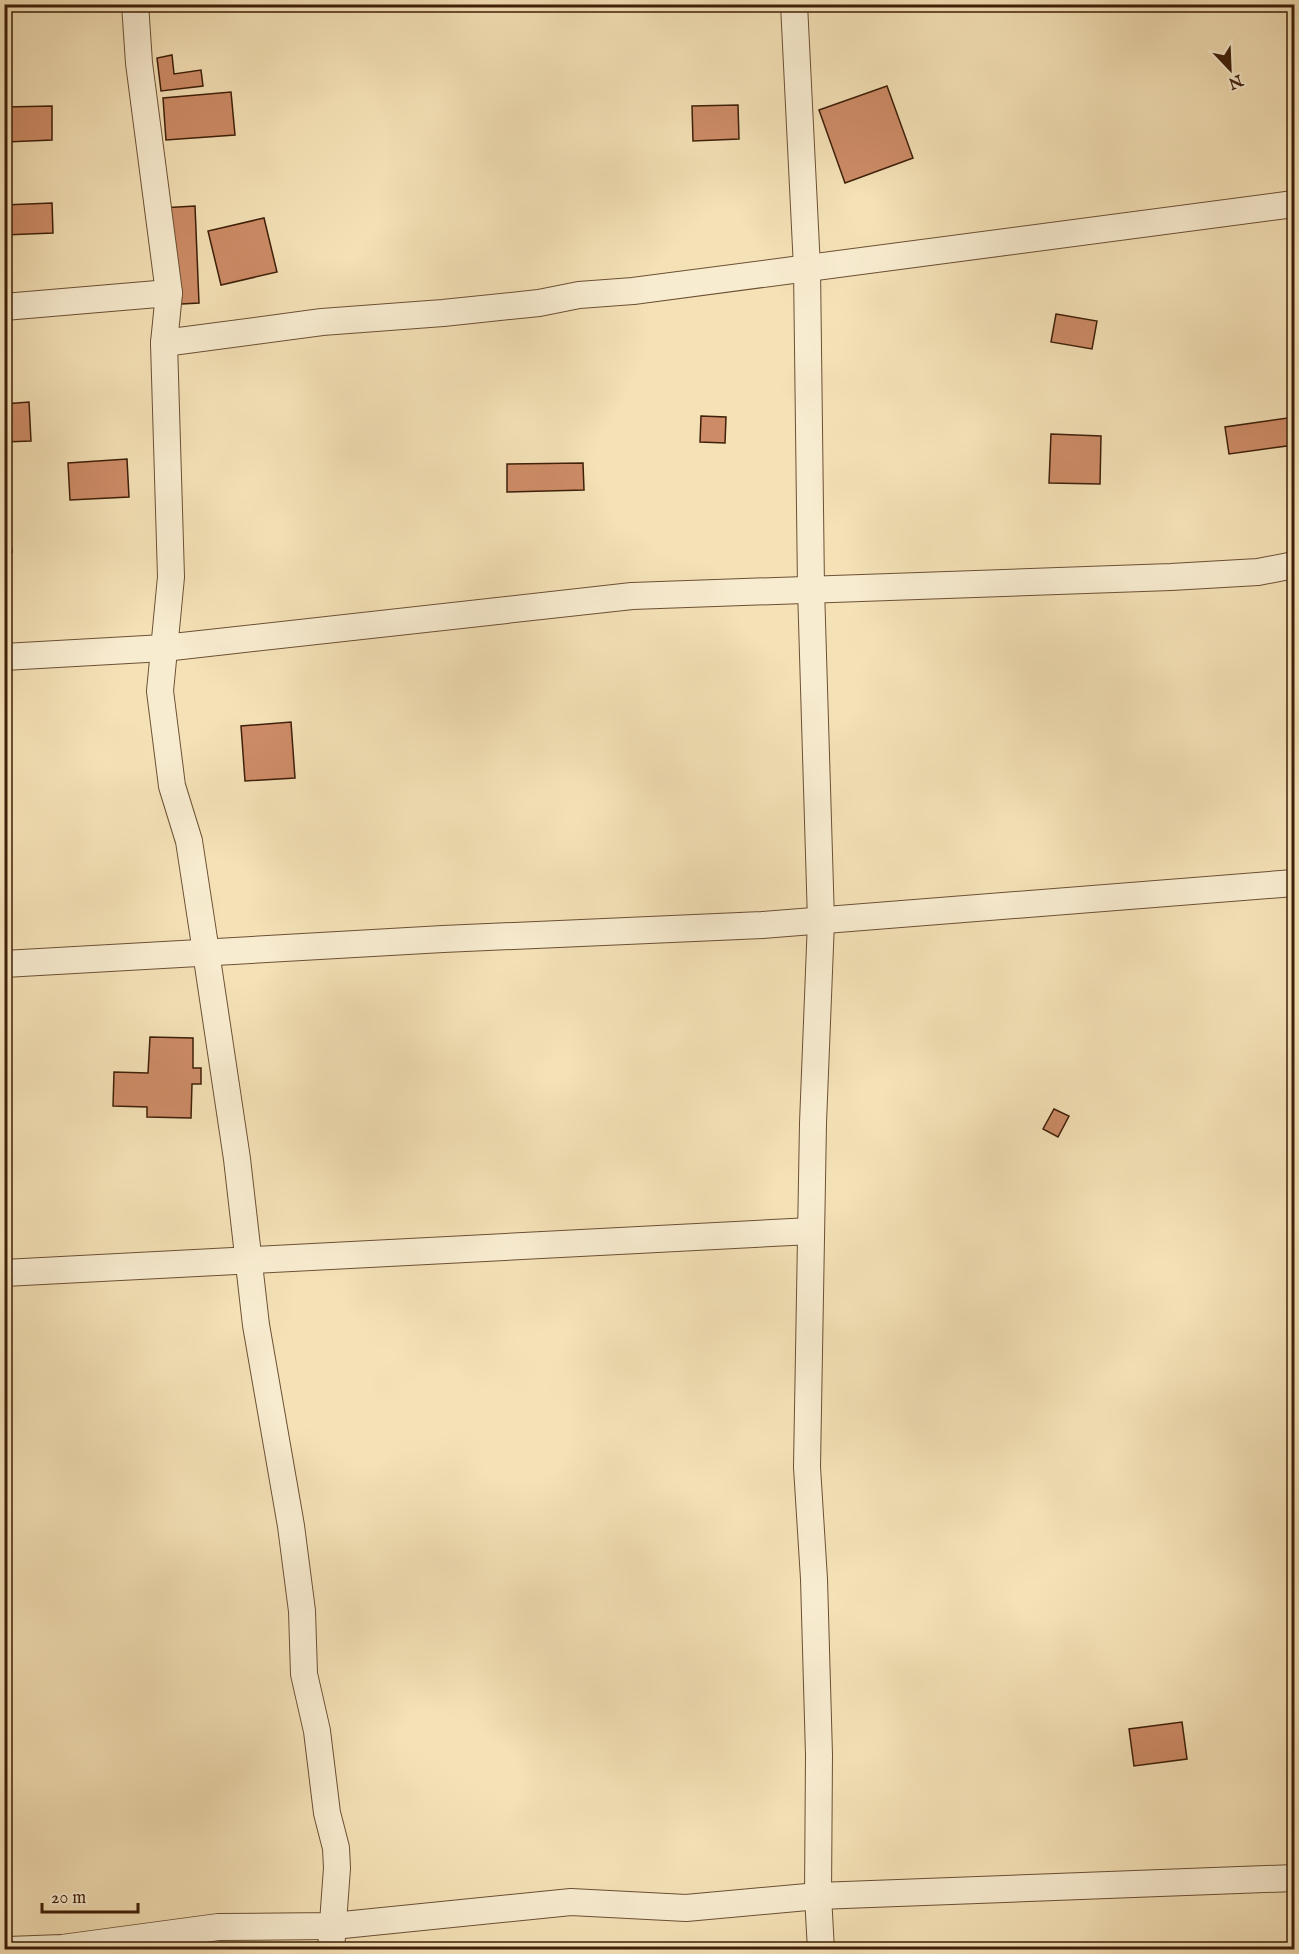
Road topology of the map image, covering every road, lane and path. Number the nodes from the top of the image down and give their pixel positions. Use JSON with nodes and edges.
{"nodes":[{"id":1,"x":135,"y":4,"type":"edge"},
{"id":2,"x":794,"y":4,"type":"edge"},
{"id":3,"x":1294,"y":204,"type":"edge"},
{"id":4,"x":807,"y":268,"type":"junction"},
{"id":5,"x":169,"y":292,"type":"junction"},
{"id":6,"x":4,"y":307,"type":"edge"},
{"id":7,"x":164,"y":343,"type":"junction"},
{"id":8,"x":1294,"y":565,"type":"edge"},
{"id":9,"x":811,"y":588,"type":"junction"},
{"id":10,"x":164,"y":648,"type":"junction"},
{"id":11,"x":4,"y":657,"type":"edge"},
{"id":12,"x":1294,"y":884,"type":"edge"},
{"id":13,"x":821,"y":921,"type":"junction"},
{"id":14,"x":206,"y":952,"type":"junction"},
{"id":15,"x":4,"y":964,"type":"edge"},
{"id":16,"x":811,"y":1231,"type":"junction"},
{"id":17,"x":250,"y":1262,"type":"junction"},
{"id":18,"x":4,"y":1273,"type":"edge"},
{"id":19,"x":1294,"y":1878,"type":"edge"},
{"id":20,"x":818,"y":1896,"type":"junction"},
{"id":21,"x":332,"y":1938,"type":"edge"},
{"id":22,"x":8,"y":1950,"type":"edge"},
{"id":23,"x":821,"y":1950,"type":"edge"}],
"edges":[{"from":1,"to":5,"type":"street"},
{"from":2,"to":4,"type":"street"},
{"from":3,"to":4,"type":"street"},
{"from":4,"to":7,"type":"street"},
{"from":4,"to":9,"type":"street"},
{"from":5,"to":6,"type":"street"},
{"from":5,"to":7,"type":"street"},
{"from":7,"to":10,"type":"street"},
{"from":8,"to":9,"type":"street"},
{"from":9,"to":10,"type":"street"},
{"from":9,"to":13,"type":"street"},
{"from":10,"to":11,"type":"street"},
{"from":10,"to":14,"type":"street"},
{"from":12,"to":13,"type":"street"},
{"from":13,"to":14,"type":"street"},
{"from":13,"to":16,"type":"street"},
{"from":14,"to":15,"type":"street"},
{"from":14,"to":17,"type":"street"},
{"from":16,"to":17,"type":"street"},
{"from":16,"to":20,"type":"street"},
{"from":17,"to":18,"type":"street"},
{"from":17,"to":21,"type":"street"},
{"from":19,"to":20,"type":"street"},
{"from":20,"to":21,"type":"street"},
{"from":20,"to":23,"type":"street"},
{"from":21,"to":22,"type":"street"}]}
